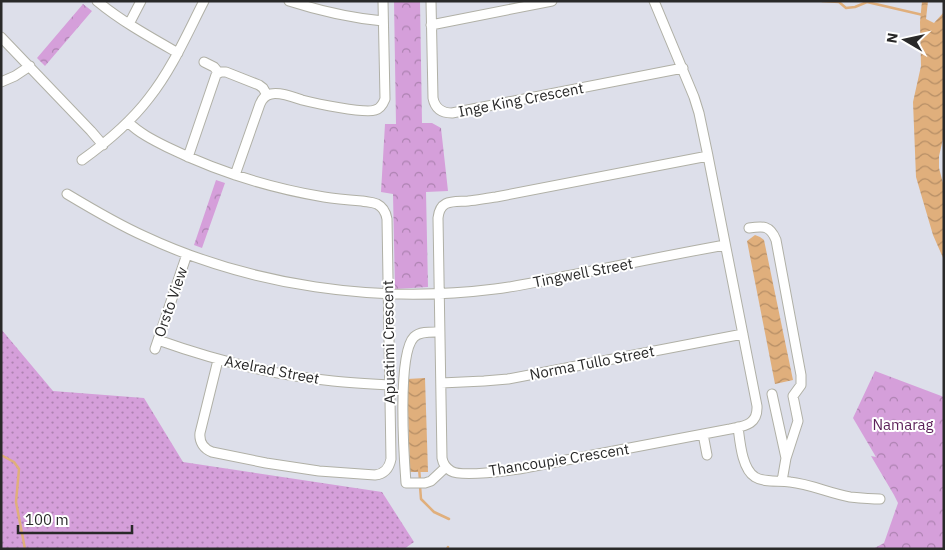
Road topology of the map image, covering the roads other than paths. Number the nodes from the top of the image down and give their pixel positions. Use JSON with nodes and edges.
{"nodes":[{"id":1,"x":97,"y":1,"type":"edge"},
{"id":2,"x":141,"y":1,"type":"edge"},
{"id":3,"x":204,"y":1,"type":"edge"},
{"id":4,"x":289,"y":1,"type":"edge"},
{"id":5,"x":383,"y":1,"type":"edge"},
{"id":6,"x":431,"y":1,"type":"edge"},
{"id":7,"x":552,"y":1,"type":"edge"},
{"id":8,"x":654,"y":1,"type":"edge"},
{"id":9,"x":384,"y":21,"type":"junction"},
{"id":10,"x":129,"y":24,"type":"junction"},
{"id":11,"x":431,"y":24,"type":"junction"},
{"id":12,"x":1,"y":37,"type":"edge"},
{"id":13,"x":178,"y":53,"type":"junction"},
{"id":14,"x":204,"y":62,"type":"dead end"},
{"id":15,"x":30,"y":66,"type":"junction"},
{"id":16,"x":683,"y":68,"type":"junction"},
{"id":17,"x":219,"y":73,"type":"junction"},
{"id":18,"x":1,"y":82,"type":"edge"},
{"id":19,"x":267,"y":95,"type":"junction"},
{"id":20,"x":128,"y":122,"type":"junction"},
{"id":21,"x":103,"y":145,"type":"junction"},
{"id":22,"x":708,"y":156,"type":"junction"},
{"id":23,"x":188,"y":157,"type":"junction"},
{"id":24,"x":82,"y":160,"type":"dead end"},
{"id":25,"x":235,"y":175,"type":"junction"},
{"id":26,"x":67,"y":194,"type":"dead end"},
{"id":27,"x":749,"y":228,"type":"dead end"},
{"id":28,"x":725,"y":245,"type":"junction"},
{"id":29,"x":187,"y":254,"type":"junction"},
{"id":30,"x":439,"y":293,"type":"junction"},
{"id":31,"x":388,"y":294,"type":"junction"},
{"id":32,"x":440,"y":332,"type":"junction"},
{"id":33,"x":743,"y":334,"type":"junction"},
{"id":34,"x":158,"y":340,"type":"junction"},
{"id":35,"x":154,"y":350,"type":"dead end"},
{"id":36,"x":218,"y":360,"type":"junction"},
{"id":37,"x":441,"y":383,"type":"junction"},
{"id":38,"x":390,"y":385,"type":"junction"},
{"id":39,"x":772,"y":394,"type":"dead end"},
{"id":40,"x":738,"y":427,"type":"junction"},
{"id":41,"x":703,"y":434,"type":"junction"},
{"id":42,"x":707,"y":455,"type":"dead end"},
{"id":43,"x":786,"y":458,"type":"junction"},
{"id":44,"x":446,"y":467,"type":"junction"},
{"id":45,"x":782,"y":481,"type":"junction"},
{"id":46,"x":880,"y":499,"type":"dead end"}],
"edges":[{"from":1,"to":10,"type":"street"},
{"from":2,"to":10,"type":"street"},
{"from":3,"to":13,"type":"street"},
{"from":4,"to":9,"type":"street"},
{"from":5,"to":9,"type":"street"},
{"from":6,"to":11,"type":"street","name":"Inge King Crescent"},
{"from":7,"to":11,"type":"street"},
{"from":8,"to":16,"type":"street","name":"Thancoupie Crescent"},
{"from":9,"to":19,"type":"street"},
{"from":10,"to":13,"type":"street"},
{"from":11,"to":16,"type":"street","name":"Inge King Crescent"},
{"from":12,"to":15,"type":"street"},
{"from":13,"to":20,"type":"street"},
{"from":14,"to":17,"type":"street"},
{"from":15,"to":18,"type":"street"},
{"from":15,"to":21,"type":"street"},
{"from":16,"to":22,"type":"street","name":"Thancoupie Crescent"},
{"from":17,"to":19,"type":"street"},
{"from":17,"to":23,"type":"street"},
{"from":19,"to":25,"type":"street"},
{"from":20,"to":21,"type":"street"},
{"from":20,"to":23,"type":"street","name":"Apuatimi Crescent"},
{"from":21,"to":24,"type":"street"},
{"from":22,"to":28,"type":"street","name":"Thancoupie Crescent"},
{"from":22,"to":30,"type":"street"},
{"from":23,"to":25,"type":"street","name":"Apuatimi Crescent"},
{"from":25,"to":31,"type":"street","name":"Apuatimi Crescent"},
{"from":26,"to":29,"type":"street","name":"Tingwell Street"},
{"from":27,"to":43,"type":"street"},
{"from":28,"to":30,"type":"street","name":"Tingwell Street"},
{"from":28,"to":33,"type":"street","name":"Thancoupie Crescent"},
{"from":29,"to":31,"type":"street","name":"Tingwell Street"},
{"from":29,"to":34,"type":"street","name":"Orsto View"},
{"from":30,"to":31,"type":"street","name":"Tingwell Street"},
{"from":30,"to":32,"type":"street"},
{"from":31,"to":38,"type":"street","name":"Apuatimi Crescent"},
{"from":32,"to":37,"type":"street"},
{"from":32,"to":44,"type":"street"},
{"from":33,"to":37,"type":"street","name":"Norma Tullo Street"},
{"from":33,"to":40,"type":"street","name":"Thancoupie Crescent"},
{"from":34,"to":35,"type":"street","name":"Orsto View"},
{"from":34,"to":36,"type":"street","name":"Axelrad Street"},
{"from":36,"to":38,"type":"street","name":"Axelrad Street"},
{"from":36,"to":38,"type":"street","name":"Apuatimi Crescent"},
{"from":37,"to":44,"type":"street"},
{"from":39,"to":43,"type":"street"},
{"from":40,"to":41,"type":"street","name":"Thancoupie Crescent"},
{"from":40,"to":45,"type":"street"},
{"from":41,"to":42,"type":"street"},
{"from":41,"to":44,"type":"street","name":"Thancoupie Crescent"},
{"from":43,"to":45,"type":"street"},
{"from":45,"to":46,"type":"street"}]}
